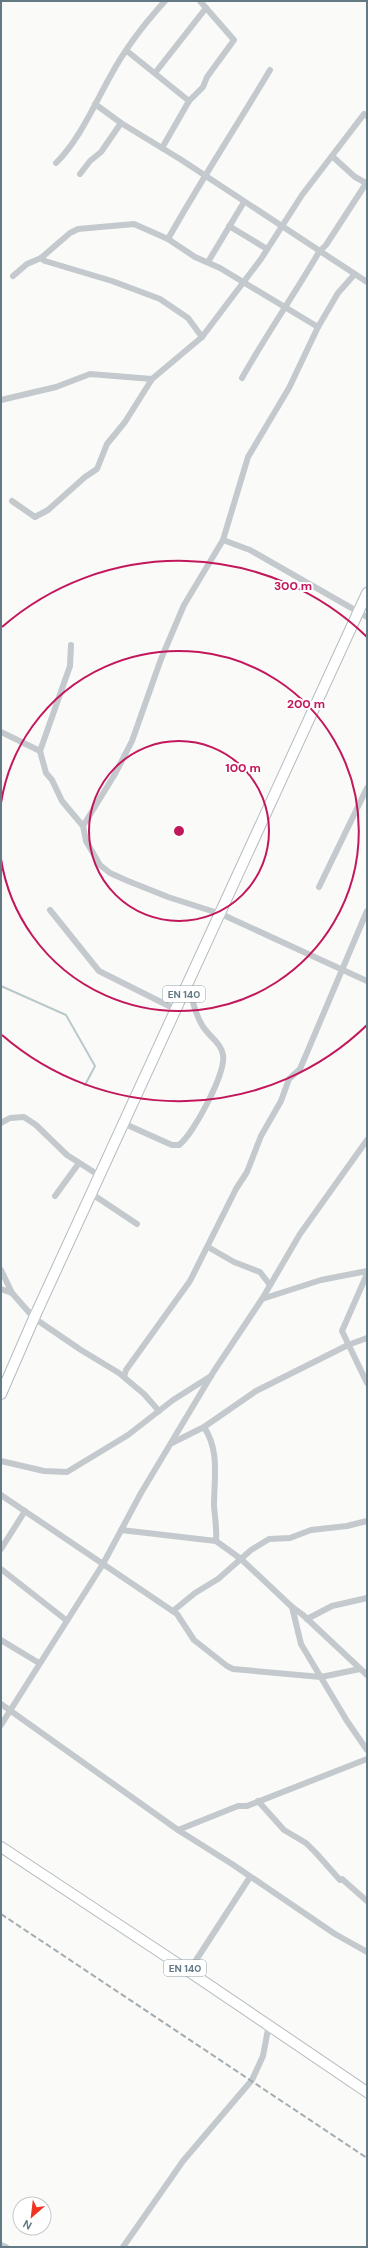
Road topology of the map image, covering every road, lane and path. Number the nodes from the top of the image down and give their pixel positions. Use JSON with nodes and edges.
{"nodes":[{"id":1,"x":165,"y":1,"type":"edge"},
{"id":2,"x":200,"y":1,"type":"edge"},
{"id":3,"x":206,"y":8,"type":"junction"},
{"id":4,"x":127,"y":51,"type":"junction"},
{"id":5,"x":270,"y":70,"type":"dead end"},
{"id":6,"x":155,"y":73,"type":"junction"},
{"id":7,"x":189,"y":101,"type":"junction"},
{"id":8,"x":95,"y":104,"type":"junction"},
{"id":9,"x":367,"y":116,"type":"edge"},
{"id":10,"x":122,"y":123,"type":"junction"},
{"id":11,"x":162,"y":148,"type":"junction"},
{"id":12,"x":332,"y":156,"type":"junction"},
{"id":13,"x":56,"y":163,"type":"dead end"},
{"id":14,"x":80,"y":174,"type":"dead end"},
{"id":15,"x":204,"y":176,"type":"junction"},
{"id":16,"x":366,"y":182,"type":"edge"},
{"id":17,"x":244,"y":202,"type":"junction"},
{"id":18,"x":229,"y":226,"type":"junction"},
{"id":19,"x":281,"y":227,"type":"junction"},
{"id":20,"x":168,"y":239,"type":"junction"},
{"id":21,"x":267,"y":249,"type":"junction"},
{"id":22,"x":319,"y":252,"type":"junction"},
{"id":23,"x":41,"y":258,"type":"junction"},
{"id":24,"x":208,"y":262,"type":"junction"},
{"id":25,"x":354,"y":275,"type":"junction"},
{"id":26,"x":14,"y":276,"type":"dead end"},
{"id":27,"x":243,"y":282,"type":"junction"},
{"id":28,"x":367,"y":282,"type":"edge"},
{"id":29,"x":286,"y":309,"type":"junction"},
{"id":30,"x":318,"y":327,"type":"junction"},
{"id":31,"x":202,"y":337,"type":"junction"},
{"id":32,"x":242,"y":378,"type":"dead end"},
{"id":33,"x":152,"y":379,"type":"junction"},
{"id":34,"x":1,"y":400,"type":"edge"},
{"id":35,"x":12,"y":501,"type":"dead end"},
{"id":36,"x":223,"y":540,"type":"junction"},
{"id":37,"x":367,"y":593,"type":"edge"},
{"id":38,"x":363,"y":614,"type":"edge"},
{"id":39,"x":71,"y":645,"type":"dead end"},
{"id":40,"x":1,"y":732,"type":"edge"},
{"id":41,"x":40,"y":751,"type":"junction"},
{"id":42,"x":367,"y":788,"type":"edge"},
{"id":43,"x":83,"y":826,"type":"junction"},
{"id":44,"x":319,"y":887,"type":"dead end"},
{"id":45,"x":50,"y":910,"type":"dead end"},
{"id":46,"x":367,"y":911,"type":"edge"},
{"id":47,"x":221,"y":914,"type":"junction"},
{"id":48,"x":341,"y":970,"type":"junction"},
{"id":49,"x":367,"y":981,"type":"edge"},
{"id":50,"x":189,"y":985,"type":"junction"},
{"id":51,"x":177,"y":1010,"type":"junction"},
{"id":52,"x":1,"y":1123,"type":"edge"},
{"id":53,"x":125,"y":1124,"type":"junction"},
{"id":54,"x":367,"y":1140,"type":"edge"},
{"id":55,"x":79,"y":1163,"type":"junction"},
{"id":56,"x":100,"y":1176,"type":"junction"},
{"id":57,"x":92,"y":1194,"type":"junction"},
{"id":58,"x":55,"y":1196,"type":"dead end"},
{"id":59,"x":138,"y":1224,"type":"dead end"},
{"id":60,"x":208,"y":1247,"type":"junction"},
{"id":61,"x":1,"y":1270,"type":"edge"},
{"id":62,"x":367,"y":1271,"type":"edge"},
{"id":63,"x":367,"y":1274,"type":"edge"},
{"id":64,"x":270,"y":1285,"type":"junction"},
{"id":65,"x":1,"y":1289,"type":"edge"},
{"id":66,"x":12,"y":1293,"type":"junction"},
{"id":67,"x":262,"y":1300,"type":"junction"},
{"id":68,"x":34,"y":1318,"type":"junction"},
{"id":69,"x":367,"y":1338,"type":"edge"},
{"id":70,"x":348,"y":1345,"type":"junction"},
{"id":71,"x":126,"y":1370,"type":"junction"},
{"id":72,"x":116,"y":1371,"type":"junction"},
{"id":73,"x":212,"y":1376,"type":"junction"},
{"id":74,"x":124,"y":1377,"type":"junction"},
{"id":75,"x":367,"y":1383,"type":"edge"},
{"id":76,"x":1,"y":1394,"type":"edge"},
{"id":77,"x":159,"y":1411,"type":"junction"},
{"id":78,"x":204,"y":1427,"type":"junction"},
{"id":79,"x":172,"y":1442,"type":"junction"},
{"id":80,"x":1,"y":1462,"type":"edge"},
{"id":81,"x":1,"y":1495,"type":"edge"},
{"id":82,"x":25,"y":1511,"type":"junction"},
{"id":83,"x":367,"y":1521,"type":"edge"},
{"id":84,"x":121,"y":1530,"type":"junction"},
{"id":85,"x":216,"y":1541,"type":"junction"},
{"id":86,"x":1,"y":1548,"type":"edge"},
{"id":87,"x":241,"y":1559,"type":"junction"},
{"id":88,"x":103,"y":1564,"type":"junction"},
{"id":89,"x":1,"y":1570,"type":"edge"},
{"id":90,"x":367,"y":1598,"type":"edge"},
{"id":91,"x":292,"y":1607,"type":"junction"},
{"id":92,"x":173,"y":1611,"type":"junction"},
{"id":93,"x":307,"y":1619,"type":"junction"},
{"id":94,"x":66,"y":1620,"type":"junction"},
{"id":95,"x":1,"y":1640,"type":"edge"},
{"id":96,"x":40,"y":1663,"type":"junction"},
{"id":97,"x":360,"y":1669,"type":"junction"},
{"id":98,"x":367,"y":1675,"type":"edge"},
{"id":99,"x":321,"y":1677,"type":"junction"},
{"id":100,"x":1,"y":1704,"type":"edge"},
{"id":101,"x":11,"y":1710,"type":"junction"},
{"id":102,"x":1,"y":1725,"type":"edge"},
{"id":103,"x":367,"y":1750,"type":"edge"},
{"id":104,"x":367,"y":1759,"type":"edge"},
{"id":105,"x":258,"y":1801,"type":"junction"},
{"id":106,"x":178,"y":1830,"type":"junction"},
{"id":107,"x":1,"y":1848,"type":"edge"},
{"id":108,"x":250,"y":1877,"type":"junction"},
{"id":109,"x":367,"y":1900,"type":"edge"},
{"id":110,"x":367,"y":1952,"type":"edge"},
{"id":111,"x":189,"y":1971,"type":"junction"},
{"id":112,"x":269,"y":2024,"type":"junction"},
{"id":113,"x":367,"y":2092,"type":"edge"},
{"id":114,"x":1,"y":2245,"type":"edge"},
{"id":115,"x":6,"y":2247,"type":"edge"},
{"id":116,"x":123,"y":2247,"type":"edge"}],
"edges":[{"from":1,"to":4,"type":"street"},
{"from":2,"to":3,"type":"street"},
{"from":3,"to":6,"type":"street"},
{"from":3,"to":7,"type":"street"},
{"from":4,"to":6,"type":"street"},
{"from":4,"to":8,"type":"street"},
{"from":5,"to":15,"type":"street"},
{"from":6,"to":7,"type":"street"},
{"from":7,"to":11,"type":"street"},
{"from":8,"to":10,"type":"street"},
{"from":8,"to":13,"type":"street"},
{"from":9,"to":12,"type":"street"},
{"from":10,"to":11,"type":"street"},
{"from":10,"to":14,"type":"street"},
{"from":11,"to":15,"type":"street"},
{"from":12,"to":16,"type":"street"},
{"from":12,"to":19,"type":"street"},
{"from":15,"to":17,"type":"street"},
{"from":15,"to":20,"type":"street"},
{"from":16,"to":22,"type":"street"},
{"from":17,"to":18,"type":"street"},
{"from":17,"to":19,"type":"street"},
{"from":18,"to":21,"type":"street"},
{"from":18,"to":24,"type":"street"},
{"from":19,"to":21,"type":"street"},
{"from":19,"to":22,"type":"street"},
{"from":20,"to":23,"type":"street"},
{"from":20,"to":24,"type":"street"},
{"from":21,"to":27,"type":"street"},
{"from":22,"to":25,"type":"street"},
{"from":22,"to":29,"type":"street"},
{"from":23,"to":26,"type":"street"},
{"from":23,"to":31,"type":"street"},
{"from":24,"to":27,"type":"street"},
{"from":25,"to":28,"type":"street"},
{"from":25,"to":30,"type":"street"},
{"from":27,"to":29,"type":"street"},
{"from":27,"to":31,"type":"street"},
{"from":29,"to":30,"type":"street"},
{"from":29,"to":32,"type":"street"},
{"from":30,"to":36,"type":"street"},
{"from":31,"to":33,"type":"street"},
{"from":33,"to":34,"type":"street"},
{"from":33,"to":35,"type":"street"},
{"from":36,"to":38,"type":"street"},
{"from":36,"to":43,"type":"street"},
{"from":37,"to":38,"type":"main road","number":"EN 140"},
{"from":38,"to":47,"type":"main road","number":"EN 140"},
{"from":39,"to":41,"type":"street"},
{"from":40,"to":41,"type":"street"},
{"from":41,"to":43,"type":"street"},
{"from":42,"to":44,"type":"street"},
{"from":43,"to":47,"type":"street"},
{"from":45,"to":51,"type":"street"},
{"from":46,"to":48,"type":"street"},
{"from":47,"to":48,"type":"street"},
{"from":47,"to":50,"type":"main road","number":"EN 140"},
{"from":48,"to":49,"type":"street"},
{"from":48,"to":60,"type":"street"},
{"from":50,"to":51,"type":"main road","number":"EN 140"},
{"from":50,"to":53,"type":"street"},
{"from":51,"to":53,"type":"main road","number":"EN 140"},
{"from":52,"to":55,"type":"street"},
{"from":53,"to":56,"type":"main road","number":"EN 140"},
{"from":54,"to":64,"type":"street"},
{"from":55,"to":56,"type":"street"},
{"from":55,"to":58,"type":"street"},
{"from":56,"to":57,"type":"main road","number":"EN 140"},
{"from":57,"to":59,"type":"street"},
{"from":57,"to":68,"type":"main road","number":"EN 140"},
{"from":60,"to":64,"type":"street"},
{"from":60,"to":71,"type":"street"},
{"from":61,"to":66,"type":"street"},
{"from":62,"to":67,"type":"street"},
{"from":63,"to":70,"type":"street"},
{"from":64,"to":67,"type":"street"},
{"from":65,"to":66,"type":"street"},
{"from":66,"to":68,"type":"street"},
{"from":67,"to":73,"type":"street"},
{"from":68,"to":72,"type":"street"},
{"from":68,"to":76,"type":"main road","number":"EN 140"},
{"from":69,"to":70,"type":"street"},
{"from":70,"to":75,"type":"street"},
{"from":70,"to":78,"type":"street"},
{"from":71,"to":72,"type":"street"},
{"from":71,"to":74,"type":"street"},
{"from":72,"to":74,"type":"street"},
{"from":73,"to":77,"type":"street"},
{"from":73,"to":79,"type":"street"},
{"from":74,"to":77,"type":"street"},
{"from":77,"to":80,"type":"street"},
{"from":78,"to":79,"type":"street"},
{"from":78,"to":85,"type":"street"},
{"from":79,"to":84,"type":"street"},
{"from":81,"to":82,"type":"street"},
{"from":82,"to":86,"type":"street"},
{"from":82,"to":88,"type":"street"},
{"from":83,"to":87,"type":"street"},
{"from":84,"to":85,"type":"street"},
{"from":84,"to":88,"type":"street"},
{"from":85,"to":87,"type":"street"},
{"from":87,"to":91,"type":"street"},
{"from":87,"to":92,"type":"street"},
{"from":88,"to":92,"type":"street"},
{"from":88,"to":94,"type":"street"},
{"from":89,"to":94,"type":"street"},
{"from":90,"to":93,"type":"street"},
{"from":91,"to":93,"type":"street"},
{"from":91,"to":99,"type":"street"},
{"from":92,"to":99,"type":"street"},
{"from":93,"to":97,"type":"street"},
{"from":94,"to":96,"type":"street"},
{"from":95,"to":96,"type":"street"},
{"from":96,"to":101,"type":"street"},
{"from":97,"to":98,"type":"street"},
{"from":97,"to":99,"type":"street"},
{"from":99,"to":103,"type":"street"},
{"from":100,"to":101,"type":"street"},
{"from":101,"to":102,"type":"street"},
{"from":101,"to":106,"type":"street"},
{"from":104,"to":105,"type":"street"},
{"from":105,"to":106,"type":"street"},
{"from":105,"to":109,"type":"street"},
{"from":106,"to":108,"type":"street"},
{"from":107,"to":111,"type":"main road","number":"EN 140"},
{"from":108,"to":110,"type":"street"},
{"from":108,"to":111,"type":"street"},
{"from":111,"to":112,"type":"main road","number":"EN 140"},
{"from":112,"to":113,"type":"main road","number":"EN 140"},
{"from":112,"to":116,"type":"street"},
{"from":114,"to":115,"type":"street"}]}
